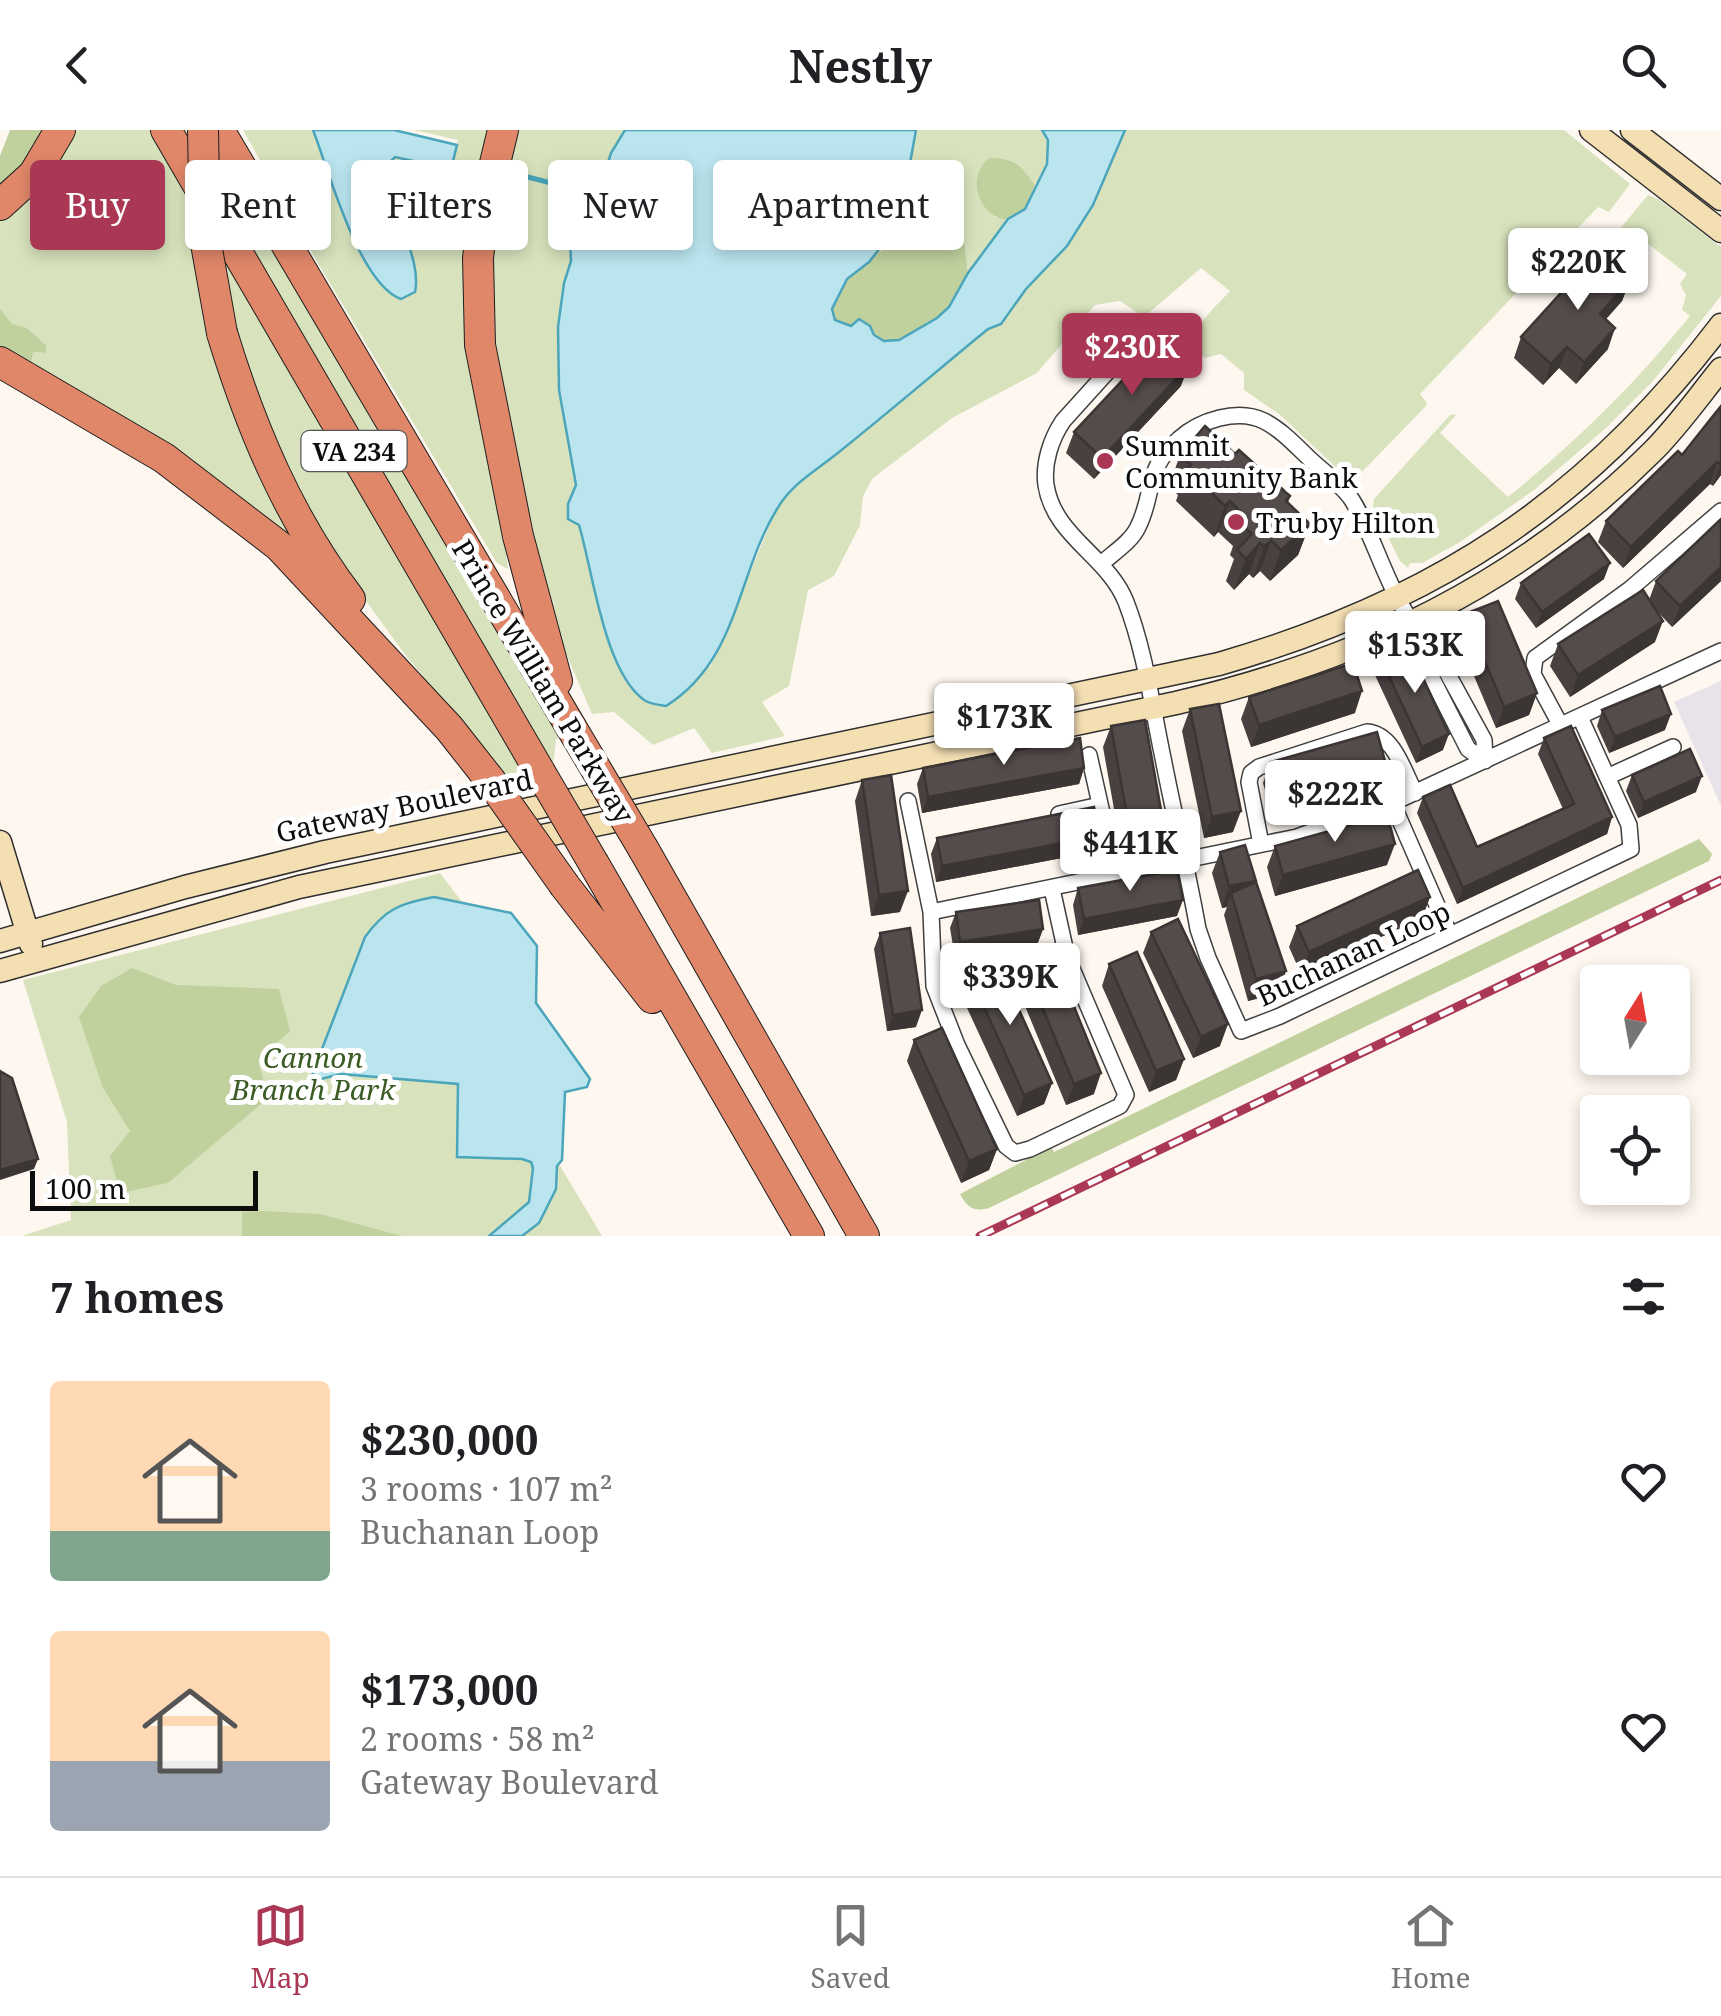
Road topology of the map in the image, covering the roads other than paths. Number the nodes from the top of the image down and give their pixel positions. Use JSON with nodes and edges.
{"nodes":[{"id":1,"x":60,"y":130,"type":"edge"},
{"id":2,"x":166,"y":130,"type":"edge"},
{"id":3,"x":203,"y":130,"type":"edge"},
{"id":4,"x":219,"y":130,"type":"edge"},
{"id":5,"x":503,"y":130,"type":"edge"},
{"id":6,"x":1591,"y":130,"type":"edge"},
{"id":7,"x":1632,"y":130,"type":"edge"},
{"id":8,"x":1721,"y":200,"type":"edge"},
{"id":9,"x":0,"y":206,"type":"edge"},
{"id":10,"x":1721,"y":231,"type":"edge"},
{"id":11,"x":1721,"y":324,"type":"edge"},
{"id":12,"x":1147,"y":328,"type":"dead end"},
{"id":13,"x":0,"y":362,"type":"edge"},
{"id":14,"x":1721,"y":369,"type":"edge"},
{"id":15,"x":1721,"y":511,"type":"edge"},
{"id":16,"x":1100,"y":564,"type":"junction"},
{"id":17,"x":1399,"y":597,"type":"junction"},
{"id":18,"x":1415,"y":626,"type":"junction"},
{"id":19,"x":1721,"y":650,"type":"edge"},
{"id":20,"x":1146,"y":679,"type":"junction"},
{"id":21,"x":1153,"y":708,"type":"junction"},
{"id":22,"x":1580,"y":718,"type":"junction"},
{"id":23,"x":1562,"y":726,"type":"junction"},
{"id":24,"x":571,"y":727,"type":"junction"},
{"id":25,"x":449,"y":728,"type":"junction"},
{"id":26,"x":1673,"y":747,"type":"dead end"},
{"id":27,"x":1089,"y":755,"type":"dead end"},
{"id":28,"x":1485,"y":761,"type":"junction"},
{"id":29,"x":1607,"y":777,"type":"junction"},
{"id":30,"x":1415,"y":793,"type":"junction"},
{"id":31,"x":908,"y":801,"type":"dead end"},
{"id":32,"x":1392,"y":802,"type":"junction"},
{"id":33,"x":1100,"y":805,"type":"junction"},
{"id":34,"x":1046,"y":817,"type":"edge"},
{"id":35,"x":936,"y":841,"type":"edge"},
{"id":36,"x":0,"y":842,"type":"edge"},
{"id":37,"x":1261,"y":844,"type":"junction"},
{"id":38,"x":918,"y":845,"type":"junction"},
{"id":39,"x":1185,"y":860,"type":"junction"},
{"id":40,"x":1116,"y":875,"type":"junction"},
{"id":41,"x":1052,"y":889,"type":"junction"},
{"id":42,"x":931,"y":912,"type":"junction"},
{"id":43,"x":27,"y":932,"type":"junction"},
{"id":44,"x":1450,"y":935,"type":"junction"},
{"id":45,"x":0,"y":941,"type":"edge"},
{"id":46,"x":36,"y":960,"type":"junction"},
{"id":47,"x":0,"y":971,"type":"edge"},
{"id":48,"x":756,"y":1144,"type":"junction"},
{"id":49,"x":858,"y":1227,"type":"edge"},
{"id":50,"x":809,"y":1236,"type":"edge"}],
"edges":[{"from":1,"to":9,"type":"highway"},
{"from":2,"to":48,"type":"highway","name":"Prince William Parkway","number":"VA 234","bridge":true},
{"from":3,"to":25,"type":"highway","bridge":true},
{"from":4,"to":24,"type":"highway","name":"Prince William Parkway","number":"VA 234"},
{"from":5,"to":24,"type":"highway"},
{"from":6,"to":10,"type":"street"},
{"from":7,"to":8,"type":"street"},
{"from":11,"to":17,"type":"street","name":"Gateway Boulevard"},
{"from":12,"to":16,"type":"street","name":"Buchanan Loop"},
{"from":13,"to":25,"type":"highway"},
{"from":14,"to":18,"type":"street","name":"Gateway Boulevard"},
{"from":15,"to":23,"type":"street"},
{"from":16,"to":17,"type":"street"},
{"from":16,"to":20,"type":"street","name":"Buchanan Loop"},
{"from":17,"to":18,"type":"street"},
{"from":17,"to":20,"type":"street","name":"Gateway Boulevard"},
{"from":18,"to":21,"type":"street","name":"Gateway Boulevard"},
{"from":18,"to":28,"type":"street"},
{"from":19,"to":22,"type":"street"},
{"from":20,"to":21,"type":"street","name":"Buchanan Loop"},
{"from":20,"to":43,"type":"street","name":"Gateway Boulevard"},
{"from":21,"to":39,"type":"street","name":"Buchanan Loop"},
{"from":21,"to":46,"type":"street","name":"Gateway Boulevard"},
{"from":22,"to":23,"type":"street"},
{"from":22,"to":29,"type":"street","name":"Buchanan Loop"},
{"from":23,"to":28,"type":"street"},
{"from":24,"to":49,"type":"highway","name":"Prince William Parkway","number":"VA 234","bridge":true},
{"from":25,"to":48,"type":"highway","bridge":true},
{"from":26,"to":29,"type":"street"},
{"from":27,"to":33,"type":"street"},
{"from":28,"to":30,"type":"street"},
{"from":29,"to":44,"type":"street","name":"Buchanan Loop"},
{"from":30,"to":32,"type":"street"},
{"from":30,"to":37,"type":"street"},
{"from":31,"to":38,"type":"street"},
{"from":32,"to":37,"type":"street"},
{"from":32,"to":44,"type":"street"},
{"from":33,"to":34,"type":"street"},
{"from":33,"to":40,"type":"street"},
{"from":35,"to":38,"type":"street"},
{"from":36,"to":43,"type":"street"},
{"from":37,"to":39,"type":"street"},
{"from":38,"to":42,"type":"street"},
{"from":39,"to":40,"type":"street"},
{"from":39,"to":44,"type":"street","name":"Buchanan Loop"},
{"from":40,"to":41,"type":"street"},
{"from":41,"to":42,"type":"street"},
{"from":41,"to":42,"type":"street"},
{"from":43,"to":45,"type":"street","name":"Gateway Boulevard"},
{"from":43,"to":46,"type":"street"},
{"from":46,"to":47,"type":"street","name":"Gateway Boulevard"},
{"from":48,"to":50,"type":"highway","name":"Prince William Parkway","number":"VA 234"}]}
